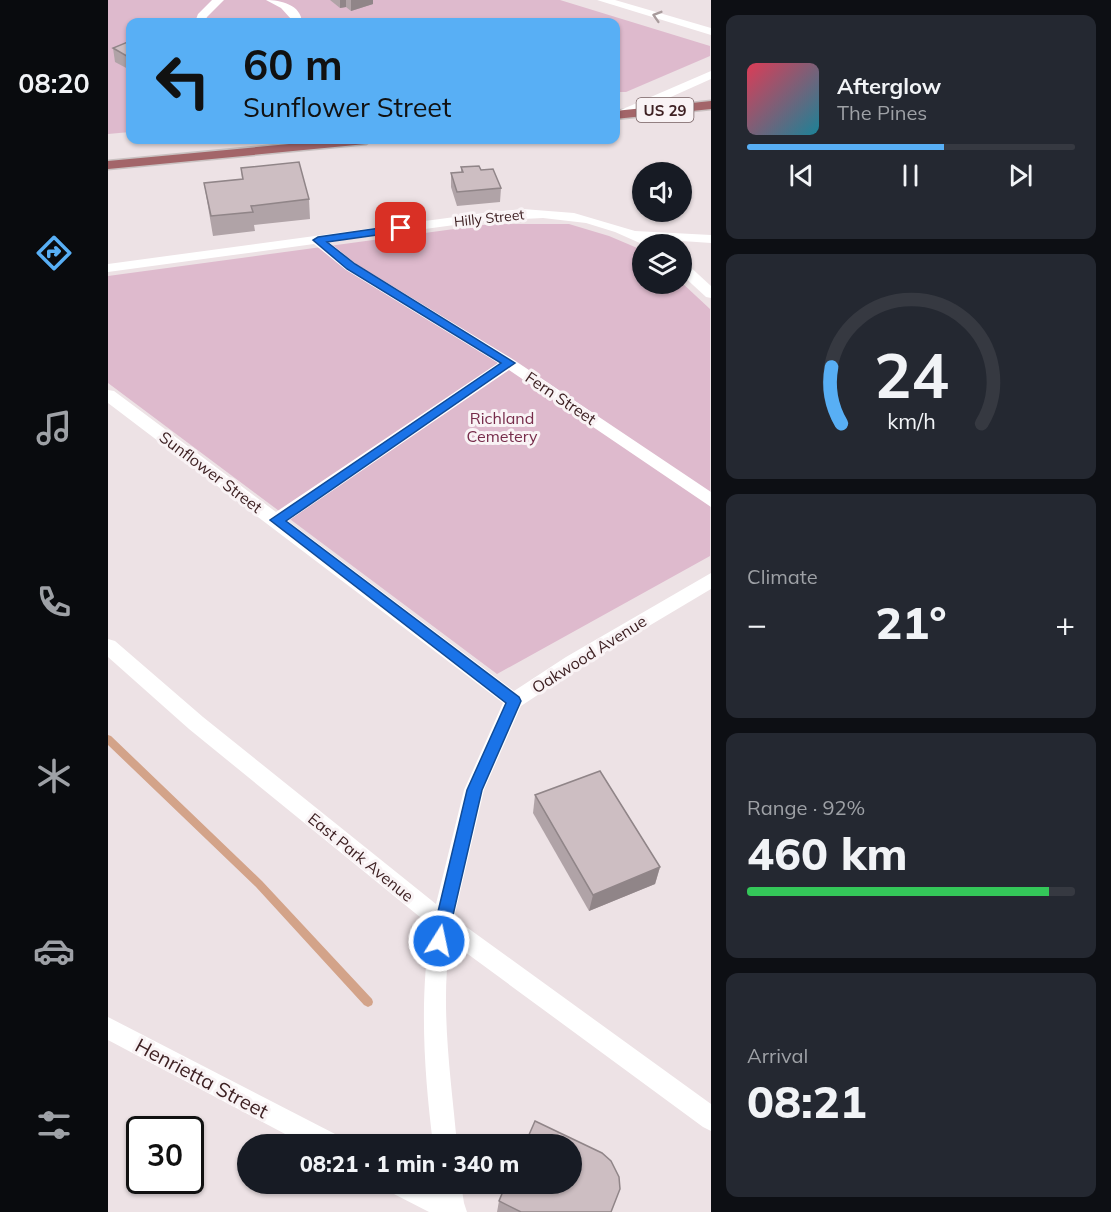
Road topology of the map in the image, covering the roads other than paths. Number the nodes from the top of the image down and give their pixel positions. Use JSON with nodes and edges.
{"nodes":[{"id":1,"x":218,"y":0,"type":"edge"},
{"id":2,"x":272,"y":0,"type":"edge"},
{"id":3,"x":603,"y":0,"type":"edge"},
{"id":4,"x":201,"y":18,"type":"edge"},
{"id":5,"x":296,"y":18,"type":"edge"},
{"id":6,"x":711,"y":32,"type":"edge"},
{"id":7,"x":711,"y":74,"type":"edge"},
{"id":8,"x":711,"y":105,"type":"edge"},
{"id":9,"x":620,"y":114,"type":"edge"},
{"id":10,"x":620,"y":115,"type":"edge"},
{"id":11,"x":325,"y":144,"type":"edge"},
{"id":12,"x":108,"y":165,"type":"edge"},
{"id":13,"x":632,"y":233,"type":"joint"},
{"id":14,"x":711,"y":239,"type":"edge"},
{"id":15,"x":318,"y":240,"type":"junction"},
{"id":16,"x":108,"y":268,"type":"edge"},
{"id":17,"x":692,"y":276,"type":"edge"},
{"id":18,"x":711,"y":294,"type":"edge"},
{"id":19,"x":509,"y":363,"type":"junction"},
{"id":20,"x":108,"y":395,"type":"edge"},
{"id":21,"x":711,"y":501,"type":"edge"},
{"id":22,"x":277,"y":520,"type":"junction"},
{"id":23,"x":711,"y":580,"type":"edge"},
{"id":24,"x":108,"y":646,"type":"edge"},
{"id":25,"x":514,"y":701,"type":"junction"},
{"id":26,"x":442,"y":922,"type":"junction"},
{"id":27,"x":108,"y":1028,"type":"edge"},
{"id":28,"x":711,"y":1119,"type":"edge"},
{"id":29,"x":309,"y":1134,"type":"edge"},
{"id":30,"x":445,"y":1134,"type":"edge"},
{"id":31,"x":421,"y":1194,"type":"edge"},
{"id":32,"x":451,"y":1194,"type":"edge"},
{"id":33,"x":454,"y":1211,"type":"edge"}],
"edges":[{"from":1,"to":4,"type":"street"},
{"from":2,"to":5,"type":"street"},
{"from":6,"to":3,"type":"street","one_way":true},
{"from":7,"to":9,"type":"street"},
{"from":8,"to":10,"type":"main road","number":"US 29"},
{"from":11,"to":12,"type":"main road"},
{"from":13,"to":14,"type":"street"},
{"from":13,"to":15,"type":"street","name":"Hilly Street"},
{"from":15,"to":16,"type":"street","name":"Hilly Street"},
{"from":15,"to":19,"type":"street","name":"Fern Street"},
{"from":17,"to":18,"type":"street"},
{"from":19,"to":21,"type":"street","name":"Fern Street"},
{"from":19,"to":22,"type":"street"},
{"from":20,"to":22,"type":"street","name":"Sunflower Street"},
{"from":22,"to":25,"type":"street","name":"Sunflower Street"},
{"from":23,"to":25,"type":"street","name":"Oakwood Avenue"},
{"from":24,"to":26,"type":"street","name":"East Park Avenue"},
{"from":25,"to":26,"type":"street","name":"Oakwood Avenue"},
{"from":26,"to":28,"type":"street","name":"East Park Avenue"},
{"from":26,"to":30,"type":"street","name":"Oakwood Avenue"},
{"from":27,"to":29,"type":"street","name":"Henrietta Street"},
{"from":31,"to":33,"type":"street"},
{"from":32,"to":33,"type":"street"}]}
